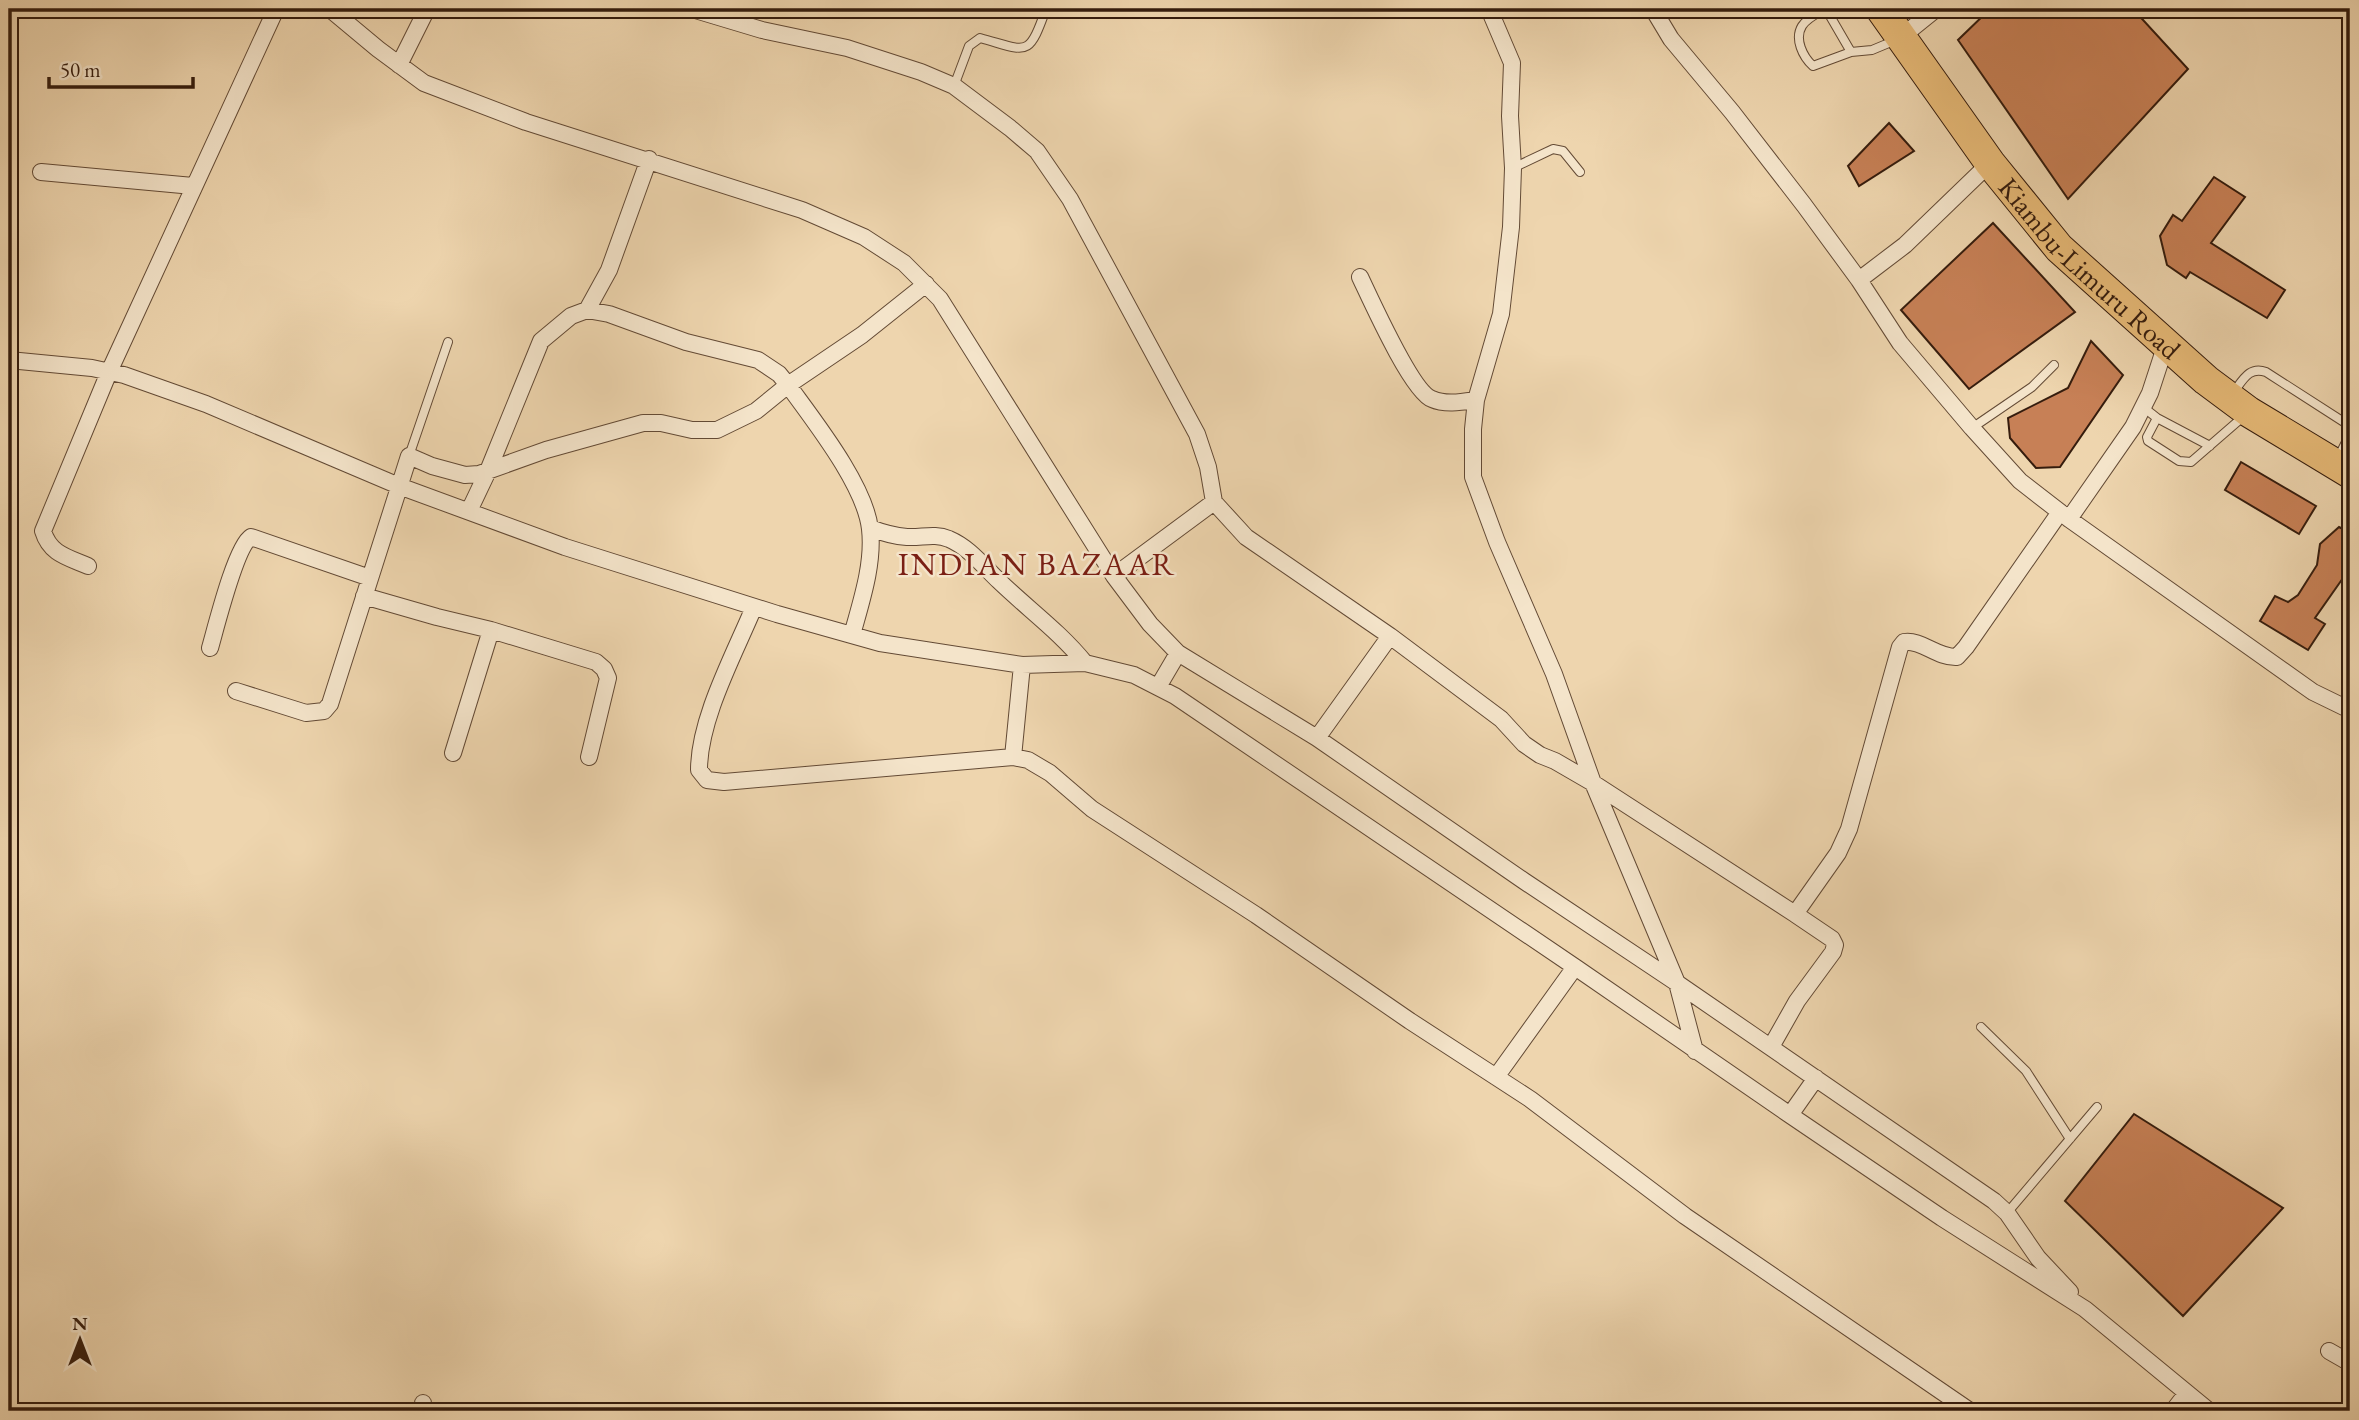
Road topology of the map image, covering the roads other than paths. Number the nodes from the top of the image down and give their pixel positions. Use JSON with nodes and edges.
{"nodes":[{"id":1,"x":276,"y":9,"type":"edge"},
{"id":2,"x":330,"y":9,"type":"edge"},
{"id":3,"x":427,"y":9,"type":"edge"},
{"id":4,"x":692,"y":9,"type":"edge"},
{"id":5,"x":1046,"y":9,"type":"edge"},
{"id":6,"x":1489,"y":9,"type":"edge"},
{"id":7,"x":1653,"y":9,"type":"edge"},
{"id":8,"x":1826,"y":9,"type":"edge"},
{"id":9,"x":1881,"y":9,"type":"edge"},
{"id":10,"x":1937,"y":9,"type":"edge"},
{"id":11,"x":1900,"y":38,"type":"junction"},
{"id":12,"x":1851,"y":52,"type":"junction"},
{"id":13,"x":399,"y":65,"type":"junction"},
{"id":14,"x":954,"y":86,"type":"junction"},
{"id":15,"x":649,"y":159,"type":"junction"},
{"id":16,"x":1990,"y":163,"type":"junction"},
{"id":17,"x":1513,"y":168,"type":"junction"},
{"id":18,"x":41,"y":172,"type":"dead end"},
{"id":19,"x":1580,"y":172,"type":"dead end"},
{"id":20,"x":193,"y":187,"type":"junction"},
{"id":21,"x":1360,"y":277,"type":"dead end"},
{"id":22,"x":1859,"y":280,"type":"junction"},
{"id":23,"x":926,"y":284,"type":"junction"},
{"id":24,"x":587,"y":310,"type":"junction"},
{"id":25,"x":448,"y":342,"type":"dead end"},
{"id":26,"x":2166,"y":344,"type":"junction"},
{"id":27,"x":9,"y":360,"type":"edge"},
{"id":28,"x":2054,"y":365,"type":"dead end"},
{"id":29,"x":109,"y":372,"type":"junction"},
{"id":30,"x":788,"y":385,"type":"junction"},
{"id":31,"x":1476,"y":400,"type":"junction"},
{"id":32,"x":2239,"y":405,"type":"junction"},
{"id":33,"x":2143,"y":407,"type":"junction"},
{"id":34,"x":2157,"y":418,"type":"junction"},
{"id":35,"x":2350,"y":426,"type":"edge"},
{"id":36,"x":1972,"y":428,"type":"junction"},
{"id":37,"x":2350,"y":434,"type":"edge"},
{"id":38,"x":2210,"y":446,"type":"junction"},
{"id":39,"x":409,"y":456,"type":"junction"},
{"id":40,"x":2343,"y":469,"type":"edge"},
{"id":41,"x":488,"y":471,"type":"junction"},
{"id":42,"x":399,"y":486,"type":"junction"},
{"id":43,"x":1214,"y":502,"type":"junction"},
{"id":44,"x":469,"y":511,"type":"junction"},
{"id":45,"x":2065,"y":515,"type":"junction"},
{"id":46,"x":870,"y":528,"type":"junction"},
{"id":47,"x":88,"y":566,"type":"dead end"},
{"id":48,"x":1114,"y":576,"type":"junction"},
{"id":49,"x":370,"y":578,"type":"junction"},
{"id":50,"x":364,"y":596,"type":"junction"},
{"id":51,"x":754,"y":607,"type":"junction"},
{"id":52,"x":491,"y":630,"type":"junction"},
{"id":53,"x":852,"y":635,"type":"junction"},
{"id":54,"x":1390,"y":636,"type":"junction"},
{"id":55,"x":210,"y":648,"type":"dead end"},
{"id":56,"x":1178,"y":653,"type":"junction"},
{"id":57,"x":1085,"y":663,"type":"junction"},
{"id":58,"x":1022,"y":665,"type":"junction"},
{"id":59,"x":1158,"y":687,"type":"junction"},
{"id":60,"x":236,"y":691,"type":"dead end"},
{"id":61,"x":2350,"y":710,"type":"edge"},
{"id":62,"x":1317,"y":738,"type":"junction"},
{"id":63,"x":453,"y":753,"type":"dead end"},
{"id":64,"x":589,"y":757,"type":"dead end"},
{"id":65,"x":1013,"y":757,"type":"junction"},
{"id":66,"x":1593,"y":783,"type":"junction"},
{"id":67,"x":1795,"y":914,"type":"junction"},
{"id":68,"x":1576,"y":967,"type":"junction"},
{"id":69,"x":1677,"y":983,"type":"junction"},
{"id":70,"x":1980,"y":1027,"type":"dead end"},
{"id":71,"x":1771,"y":1047,"type":"junction"},
{"id":72,"x":1695,"y":1051,"type":"junction"},
{"id":73,"x":1496,"y":1077,"type":"junction"},
{"id":74,"x":1816,"y":1079,"type":"junction"},
{"id":75,"x":2097,"y":1107,"type":"dead end"},
{"id":76,"x":1790,"y":1115,"type":"junction"},
{"id":77,"x":2070,"y":1139,"type":"junction"},
{"id":78,"x":2007,"y":1213,"type":"junction"},
{"id":79,"x":2085,"y":1310,"type":"junction"},
{"id":80,"x":2329,"y":1351,"type":"dead end"},
{"id":81,"x":2350,"y":1363,"type":"edge"},
{"id":82,"x":2187,"y":1393,"type":"junction"},
{"id":83,"x":1970,"y":1411,"type":"edge"},
{"id":84,"x":2172,"y":1411,"type":"edge"},
{"id":85,"x":2209,"y":1411,"type":"edge"}],
"edges":[{"from":1,"to":20,"type":"street"},
{"from":2,"to":13,"type":"street"},
{"from":3,"to":13,"type":"street"},
{"from":4,"to":14,"type":"street"},
{"from":5,"to":14,"type":"lane"},
{"from":6,"to":17,"type":"street"},
{"from":7,"to":22,"type":"street"},
{"from":8,"to":12,"type":"lane"},
{"from":8,"to":12,"type":"lane"},
{"from":9,"to":11,"type":"highway","name":"Kiambu-Limuru Road"},
{"from":10,"to":11,"type":"street"},
{"from":11,"to":12,"type":"lane"},
{"from":11,"to":16,"type":"highway","name":"Kiambu-Limuru Road"},
{"from":13,"to":15,"type":"street"},
{"from":14,"to":43,"type":"street"},
{"from":15,"to":23,"type":"street"},
{"from":15,"to":24,"type":"street"},
{"from":16,"to":22,"type":"street"},
{"from":16,"to":26,"type":"highway","name":"Kiambu-Limuru Road"},
{"from":17,"to":19,"type":"lane"},
{"from":17,"to":31,"type":"street"},
{"from":18,"to":20,"type":"street"},
{"from":20,"to":29,"type":"street"},
{"from":21,"to":31,"type":"street"},
{"from":22,"to":36,"type":"street"},
{"from":23,"to":30,"type":"street"},
{"from":23,"to":48,"type":"street"},
{"from":24,"to":30,"type":"street"},
{"from":24,"to":41,"type":"street"},
{"from":25,"to":39,"type":"lane"},
{"from":26,"to":32,"type":"highway","name":"Kiambu-Limuru Road"},
{"from":26,"to":33,"type":"street"},
{"from":27,"to":29,"type":"street"},
{"from":28,"to":36,"type":"lane"},
{"from":29,"to":42,"type":"street"},
{"from":29,"to":47,"type":"street"},
{"from":30,"to":41,"type":"street"},
{"from":30,"to":46,"type":"street"},
{"from":31,"to":66,"type":"street"},
{"from":32,"to":35,"type":"lane"},
{"from":32,"to":38,"type":"lane"},
{"from":32,"to":40,"type":"highway","name":"Kiambu-Limuru Road"},
{"from":33,"to":34,"type":"lane"},
{"from":33,"to":45,"type":"street"},
{"from":34,"to":38,"type":"lane"},
{"from":34,"to":38,"type":"lane"},
{"from":36,"to":45,"type":"street"},
{"from":37,"to":40,"type":"lane"},
{"from":39,"to":41,"type":"street"},
{"from":39,"to":42,"type":"street"},
{"from":41,"to":44,"type":"street"},
{"from":42,"to":44,"type":"street"},
{"from":42,"to":49,"type":"street"},
{"from":43,"to":48,"type":"street"},
{"from":43,"to":54,"type":"street"},
{"from":44,"to":51,"type":"street"},
{"from":45,"to":61,"type":"street"},
{"from":45,"to":67,"type":"street"},
{"from":46,"to":53,"type":"street"},
{"from":46,"to":57,"type":"street"},
{"from":48,"to":56,"type":"street"},
{"from":49,"to":50,"type":"street"},
{"from":49,"to":55,"type":"street"},
{"from":50,"to":52,"type":"street"},
{"from":50,"to":60,"type":"street"},
{"from":51,"to":53,"type":"street"},
{"from":51,"to":65,"type":"street"},
{"from":52,"to":63,"type":"street"},
{"from":52,"to":64,"type":"street"},
{"from":53,"to":58,"type":"street"},
{"from":54,"to":62,"type":"street"},
{"from":54,"to":66,"type":"street"},
{"from":56,"to":59,"type":"street"},
{"from":56,"to":62,"type":"street"},
{"from":57,"to":58,"type":"street"},
{"from":57,"to":59,"type":"street"},
{"from":58,"to":65,"type":"street"},
{"from":59,"to":68,"type":"street"},
{"from":62,"to":69,"type":"street"},
{"from":65,"to":73,"type":"street"},
{"from":66,"to":67,"type":"street"},
{"from":66,"to":69,"type":"street"},
{"from":67,"to":71,"type":"street"},
{"from":68,"to":72,"type":"street"},
{"from":68,"to":73,"type":"street"},
{"from":69,"to":71,"type":"street"},
{"from":69,"to":72,"type":"street"},
{"from":70,"to":77,"type":"lane"},
{"from":71,"to":74,"type":"street"},
{"from":72,"to":76,"type":"street"},
{"from":73,"to":83,"type":"street"},
{"from":74,"to":76,"type":"street"},
{"from":74,"to":78,"type":"street"},
{"from":75,"to":77,"type":"lane"},
{"from":76,"to":79,"type":"street"},
{"from":77,"to":78,"type":"lane"},
{"from":78,"to":79,"type":"street"},
{"from":79,"to":82,"type":"street"},
{"from":80,"to":81,"type":"street"},
{"from":82,"to":84,"type":"street"},
{"from":82,"to":85,"type":"street"}]}
